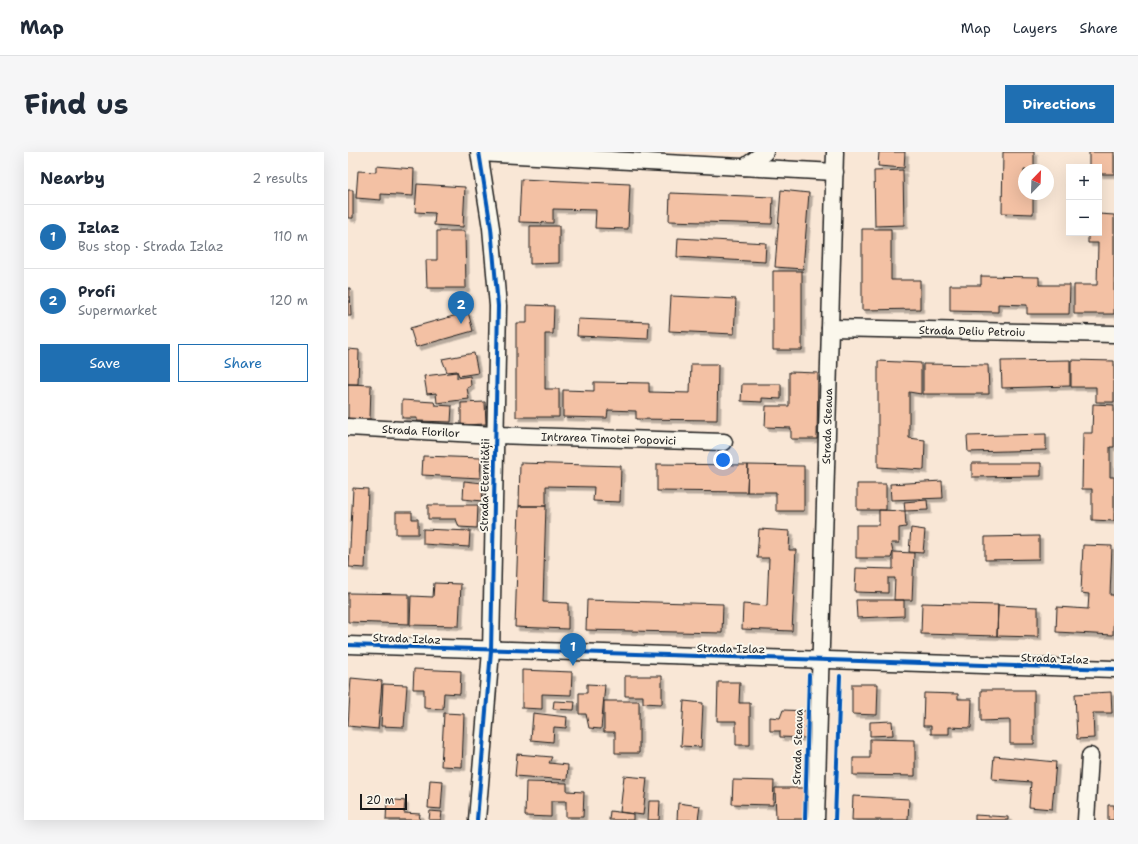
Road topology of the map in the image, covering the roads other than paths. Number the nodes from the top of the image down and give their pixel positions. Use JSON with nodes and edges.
{"nodes":[{"id":1,"x":480,"y":152,"type":"edge"},
{"id":2,"x":765,"y":152,"type":"edge"},
{"id":3,"x":835,"y":152,"type":"edge"},
{"id":4,"x":744,"y":167,"type":"junction"},
{"id":5,"x":835,"y":172,"type":"junction"},
{"id":6,"x":830,"y":328,"type":"junction"},
{"id":7,"x":1114,"y":334,"type":"edge"},
{"id":8,"x":348,"y":426,"type":"edge"},
{"id":9,"x":495,"y":435,"type":"junction"},
{"id":10,"x":724,"y":442,"type":"dead end"},
{"id":11,"x":348,"y":645,"type":"edge"},
{"id":12,"x":491,"y":651,"type":"junction"},
{"id":13,"x":821,"y":660,"type":"junction"},
{"id":14,"x":1114,"y":669,"type":"edge"},
{"id":15,"x":1090,"y":756,"type":"dead end"},
{"id":16,"x":477,"y":820,"type":"edge"},
{"id":17,"x":816,"y":820,"type":"edge"},
{"id":18,"x":1086,"y":820,"type":"edge"}],
"edges":[{"from":1,"to":4,"type":"street"},
{"from":1,"to":9,"type":"street","name":"Strada Eternității"},
{"from":2,"to":4,"type":"street"},
{"from":3,"to":5,"type":"street","name":"Strada Steaua"},
{"from":4,"to":5,"type":"street"},
{"from":5,"to":6,"type":"street","name":"Strada Steaua"},
{"from":6,"to":7,"type":"street","name":"Strada Deliu Petroiu"},
{"from":6,"to":13,"type":"street","name":"Strada Steaua"},
{"from":8,"to":9,"type":"street","name":"Strada Florilor"},
{"from":9,"to":10,"type":"street","name":"Intrarea Timotei Popovici"},
{"from":9,"to":12,"type":"street","name":"Strada Eternității"},
{"from":11,"to":12,"type":"street","name":"Strada Izlaz"},
{"from":12,"to":13,"type":"street","name":"Strada Izlaz"},
{"from":12,"to":16,"type":"street","name":"Strada Eternității"},
{"from":13,"to":14,"type":"street","name":"Strada Izlaz"},
{"from":13,"to":17,"type":"street","name":"Strada Steaua"},
{"from":15,"to":18,"type":"street"}]}
